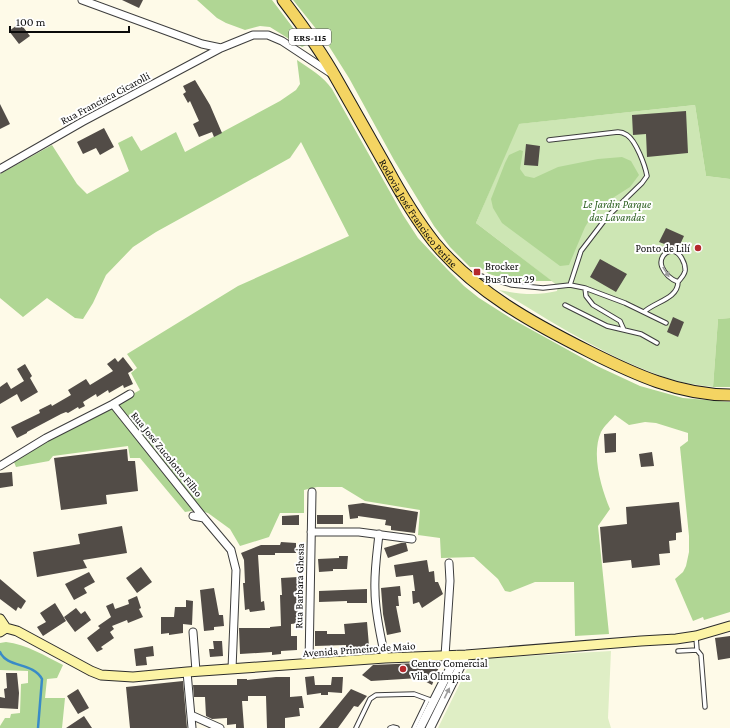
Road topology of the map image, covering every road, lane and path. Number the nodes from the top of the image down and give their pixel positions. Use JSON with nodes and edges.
{"nodes":[{"id":1,"x":82,"y":0,"type":"edge"},
{"id":2,"x":283,"y":0,"type":"edge"},
{"id":3,"x":221,"y":48,"type":"junction"},
{"id":4,"x":335,"y":76,"type":"junction"},
{"id":5,"x":549,"y":140,"type":"dead end"},
{"id":6,"x":0,"y":169,"type":"edge"},
{"id":7,"x":470,"y":278,"type":"junction"},
{"id":8,"x":678,"y":282,"type":"junction"},
{"id":9,"x":570,"y":285,"type":"junction"},
{"id":10,"x":585,"y":288,"type":"junction"},
{"id":11,"x":565,"y":305,"type":"dead end"},
{"id":12,"x":644,"y":312,"type":"junction"},
{"id":13,"x":666,"y":323,"type":"dead end"},
{"id":14,"x":624,"y":330,"type":"junction"},
{"id":15,"x":657,"y":343,"type":"dead end"},
{"id":16,"x":130,"y":394,"type":"dead end"},
{"id":17,"x":730,"y":395,"type":"edge"},
{"id":18,"x":113,"y":404,"type":"junction"},
{"id":19,"x":0,"y":466,"type":"edge"},
{"id":20,"x":312,"y":492,"type":"dead end"},
{"id":21,"x":194,"y":516,"type":"dead end"},
{"id":22,"x":204,"y":518,"type":"junction"},
{"id":23,"x":311,"y":532,"type":"junction"},
{"id":24,"x":379,"y":534,"type":"junction"},
{"id":25,"x":412,"y":539,"type":"dead end"},
{"id":26,"x":449,"y":563,"type":"dead end"},
{"id":27,"x":0,"y":619,"type":"edge"},
{"id":28,"x":730,"y":626,"type":"edge"},
{"id":29,"x":3,"y":630,"type":"edge"},
{"id":30,"x":193,"y":632,"type":"dead end"},
{"id":31,"x":696,"y":636,"type":"junction"},
{"id":32,"x":697,"y":650,"type":"junction"},
{"id":33,"x":678,"y":651,"type":"dead end"},
{"id":34,"x":461,"y":655,"type":"junction"},
{"id":35,"x":446,"y":656,"type":"junction"},
{"id":36,"x":385,"y":658,"type":"junction"},
{"id":37,"x":309,"y":664,"type":"junction"},
{"id":38,"x":232,"y":669,"type":"junction"},
{"id":39,"x":191,"y":672,"type":"junction"},
{"id":40,"x":449,"y":678,"type":"junction"},
{"id":41,"x":431,"y":700,"type":"junction"},
{"id":42,"x":705,"y":707,"type":"dead end"},
{"id":43,"x":191,"y":715,"type":"junction"},
{"id":44,"x":192,"y":728,"type":"edge"},
{"id":45,"x":220,"y":728,"type":"edge"},
{"id":46,"x":356,"y":728,"type":"edge"},
{"id":47,"x":390,"y":728,"type":"edge"},
{"id":48,"x":397,"y":728,"type":"edge"},
{"id":49,"x":414,"y":728,"type":"edge"},
{"id":50,"x":420,"y":728,"type":"edge"},
{"id":51,"x":430,"y":728,"type":"edge"}],
"edges":[{"from":1,"to":3,"type":"street"},
{"from":2,"to":4,"type":"main road","name":"Rodovia José Francisco Perine","number":"ERS-115"},
{"from":3,"to":4,"type":"street","name":"Rua Francisca Cicarolli"},
{"from":3,"to":6,"type":"street","name":"Rua Francisca Cicarolli"},
{"from":4,"to":7,"type":"main road","name":"Rodovia José Francisco Perine","number":"ERS-115"},
{"from":5,"to":9,"type":"lane"},
{"from":7,"to":9,"type":"lane"},
{"from":7,"to":17,"type":"main road","name":"Rodovia José Francisco Perine","number":"ERS-115"},
{"from":8,"to":8,"type":"lane","one_way":true},
{"from":8,"to":12,"type":"lane"},
{"from":9,"to":10,"type":"lane"},
{"from":10,"to":12,"type":"lane"},
{"from":10,"to":14,"type":"lane"},
{"from":11,"to":14,"type":"lane"},
{"from":12,"to":13,"type":"lane"},
{"from":14,"to":15,"type":"lane"},
{"from":16,"to":18,"type":"street"},
{"from":18,"to":19,"type":"street"},
{"from":18,"to":22,"type":"street","name":"Rua José Zucolotto Filho"},
{"from":20,"to":23,"type":"street","name":"Rua Barbara Ghesia"},
{"from":21,"to":22,"type":"street","name":"Rua José Zucolotto Filho"},
{"from":22,"to":38,"type":"street","name":"Rua José Zucolotto Filho"},
{"from":23,"to":24,"type":"street"},
{"from":23,"to":37,"type":"street","name":"Rua Barbara Ghesia"},
{"from":24,"to":25,"type":"street"},
{"from":24,"to":36,"type":"street"},
{"from":26,"to":35,"type":"street"},
{"from":27,"to":29,"type":"main road"},
{"from":28,"to":31,"type":"main road","name":"Avenida Primeiro de Maio"},
{"from":29,"to":39,"type":"main road","name":"Avenida Primeiro de Maio"},
{"from":30,"to":39,"type":"street"},
{"from":31,"to":32,"type":"lane"},
{"from":31,"to":34,"type":"main road","name":"Avenida Primeiro de Maio"},
{"from":32,"to":33,"type":"lane"},
{"from":32,"to":42,"type":"lane"},
{"from":34,"to":35,"type":"main road","name":"Avenida Primeiro de Maio"},
{"from":34,"to":40,"type":"street"},
{"from":35,"to":36,"type":"main road","name":"Avenida Primeiro de Maio"},
{"from":36,"to":37,"type":"main road","name":"Avenida Primeiro de Maio"},
{"from":37,"to":38,"type":"main road","name":"Avenida Primeiro de Maio"},
{"from":38,"to":39,"type":"main road","name":"Avenida Primeiro de Maio"},
{"from":39,"to":43,"type":"street"},
{"from":40,"to":41,"type":"street"},
{"from":51,"to":40,"type":"street","one_way":true},
{"from":41,"to":46,"type":"lane"},
{"from":41,"to":49,"type":"lane"},
{"from":41,"to":50,"type":"street"},
{"from":43,"to":44,"type":"street"},
{"from":43,"to":45,"type":"street"},
{"from":47,"to":48,"type":"lane"}]}
